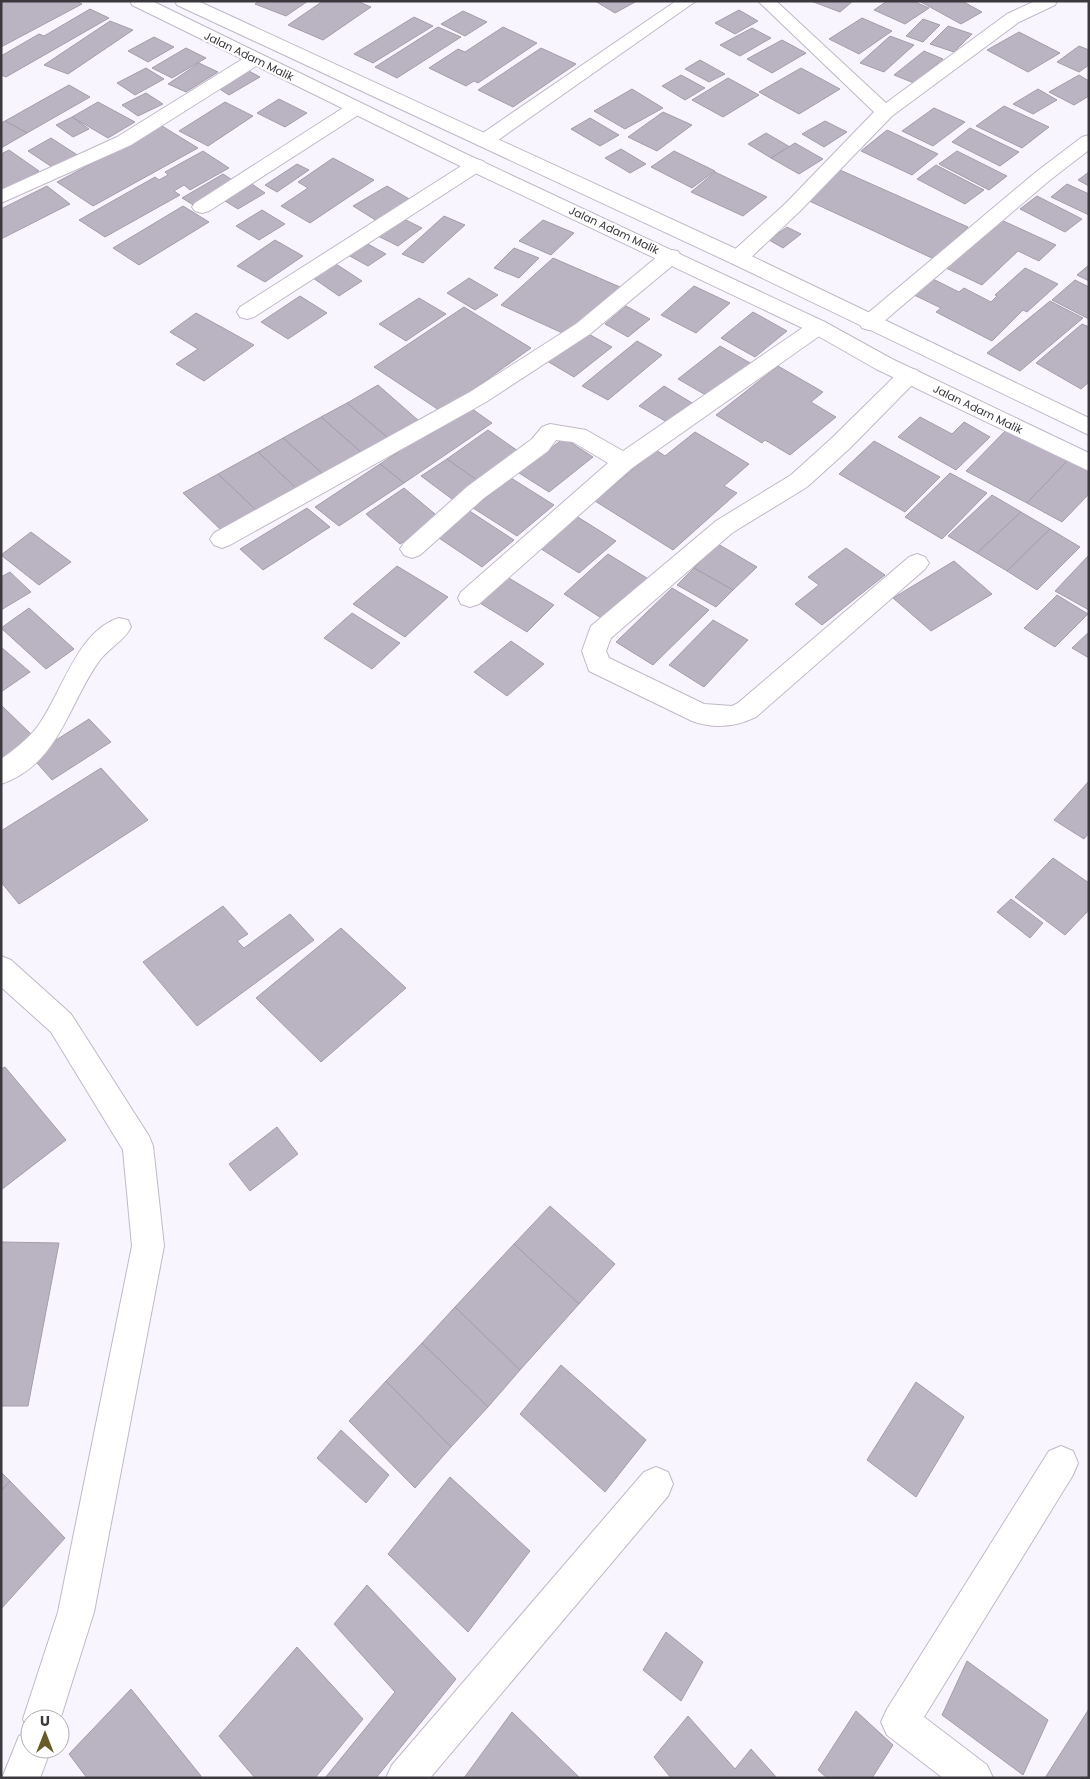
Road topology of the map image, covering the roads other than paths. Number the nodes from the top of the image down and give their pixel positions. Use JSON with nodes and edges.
{"nodes":[{"id":1,"x":138,"y":1,"type":"edge"},
{"id":2,"x":183,"y":1,"type":"edge"},
{"id":3,"x":688,"y":1,"type":"edge"},
{"id":4,"x":766,"y":1,"type":"edge"},
{"id":5,"x":1049,"y":1,"type":"edge"},
{"id":6,"x":276,"y":46,"type":"junction"},
{"id":7,"x":256,"y":59,"type":"junction"},
{"id":8,"x":356,"y":108,"type":"junction"},
{"id":9,"x":885,"y":112,"type":"junction"},
{"id":10,"x":484,"y":141,"type":"junction"},
{"id":11,"x":1089,"y":141,"type":"edge"},
{"id":12,"x":476,"y":165,"type":"junction"},
{"id":13,"x":1,"y":197,"type":"edge"},
{"id":14,"x":202,"y":207,"type":"dead end"},
{"id":15,"x":671,"y":256,"type":"junction"},
{"id":16,"x":738,"y":258,"type":"junction"},
{"id":17,"x":247,"y":312,"type":"dead end"},
{"id":18,"x":869,"y":323,"type":"junction"},
{"id":19,"x":818,"y":327,"type":"junction"},
{"id":20,"x":909,"y":375,"type":"junction"},
{"id":21,"x":1089,"y":427,"type":"edge"},
{"id":22,"x":624,"y":462,"type":"junction"},
{"id":23,"x":1089,"y":463,"type":"edge"},
{"id":24,"x":222,"y":539,"type":"dead end"},
{"id":25,"x":412,"y":549,"type":"dead end"},
{"id":26,"x":917,"y":563,"type":"dead end"},
{"id":27,"x":470,"y":598,"type":"dead end"},
{"id":28,"x":119,"y":627,"type":"dead end"},
{"id":29,"x":1,"y":772,"type":"edge"},
{"id":30,"x":1,"y":969,"type":"edge"},
{"id":31,"x":1062,"y":1463,"type":"dead end"},
{"id":32,"x":656,"y":1484,"type":"dead end"},
{"id":33,"x":45,"y":1709,"type":"edge"},
{"id":34,"x":29,"y":1759,"type":"edge"},
{"id":35,"x":21,"y":1778,"type":"edge"},
{"id":36,"x":405,"y":1778,"type":"edge"},
{"id":37,"x":974,"y":1778,"type":"edge"}],
"edges":[{"from":1,"to":7,"type":"street","name":"Jalan Adam Malik"},
{"from":2,"to":6,"type":"street","name":"Jalan Adam Malik"},
{"from":3,"to":10,"type":"street"},
{"from":4,"to":9,"type":"street"},
{"from":5,"to":9,"type":"street"},
{"from":6,"to":7,"type":"street"},
{"from":6,"to":10,"type":"street","name":"Jalan Adam Malik"},
{"from":7,"to":8,"type":"street","name":"Jalan Adam Malik"},
{"from":7,"to":13,"type":"street"},
{"from":8,"to":12,"type":"street","name":"Jalan Adam Malik"},
{"from":8,"to":14,"type":"street"},
{"from":9,"to":16,"type":"street"},
{"from":10,"to":16,"type":"street","name":"Jalan Adam Malik"},
{"from":11,"to":18,"type":"street"},
{"from":12,"to":15,"type":"street","name":"Jalan Adam Malik"},
{"from":12,"to":17,"type":"street"},
{"from":15,"to":19,"type":"street","name":"Jalan Adam Malik"},
{"from":15,"to":24,"type":"street"},
{"from":16,"to":18,"type":"street","name":"Jalan Adam Malik"},
{"from":18,"to":21,"type":"street","name":"Jalan Adam Malik"},
{"from":19,"to":20,"type":"street","name":"Jalan Adam Malik"},
{"from":19,"to":22,"type":"street"},
{"from":20,"to":23,"type":"street","name":"Jalan Adam Malik"},
{"from":20,"to":26,"type":"street"},
{"from":22,"to":25,"type":"street"},
{"from":22,"to":27,"type":"street"},
{"from":28,"to":29,"type":"street"},
{"from":30,"to":33,"type":"street"},
{"from":31,"to":37,"type":"street"},
{"from":32,"to":36,"type":"street"},
{"from":34,"to":35,"type":"street"}]}
